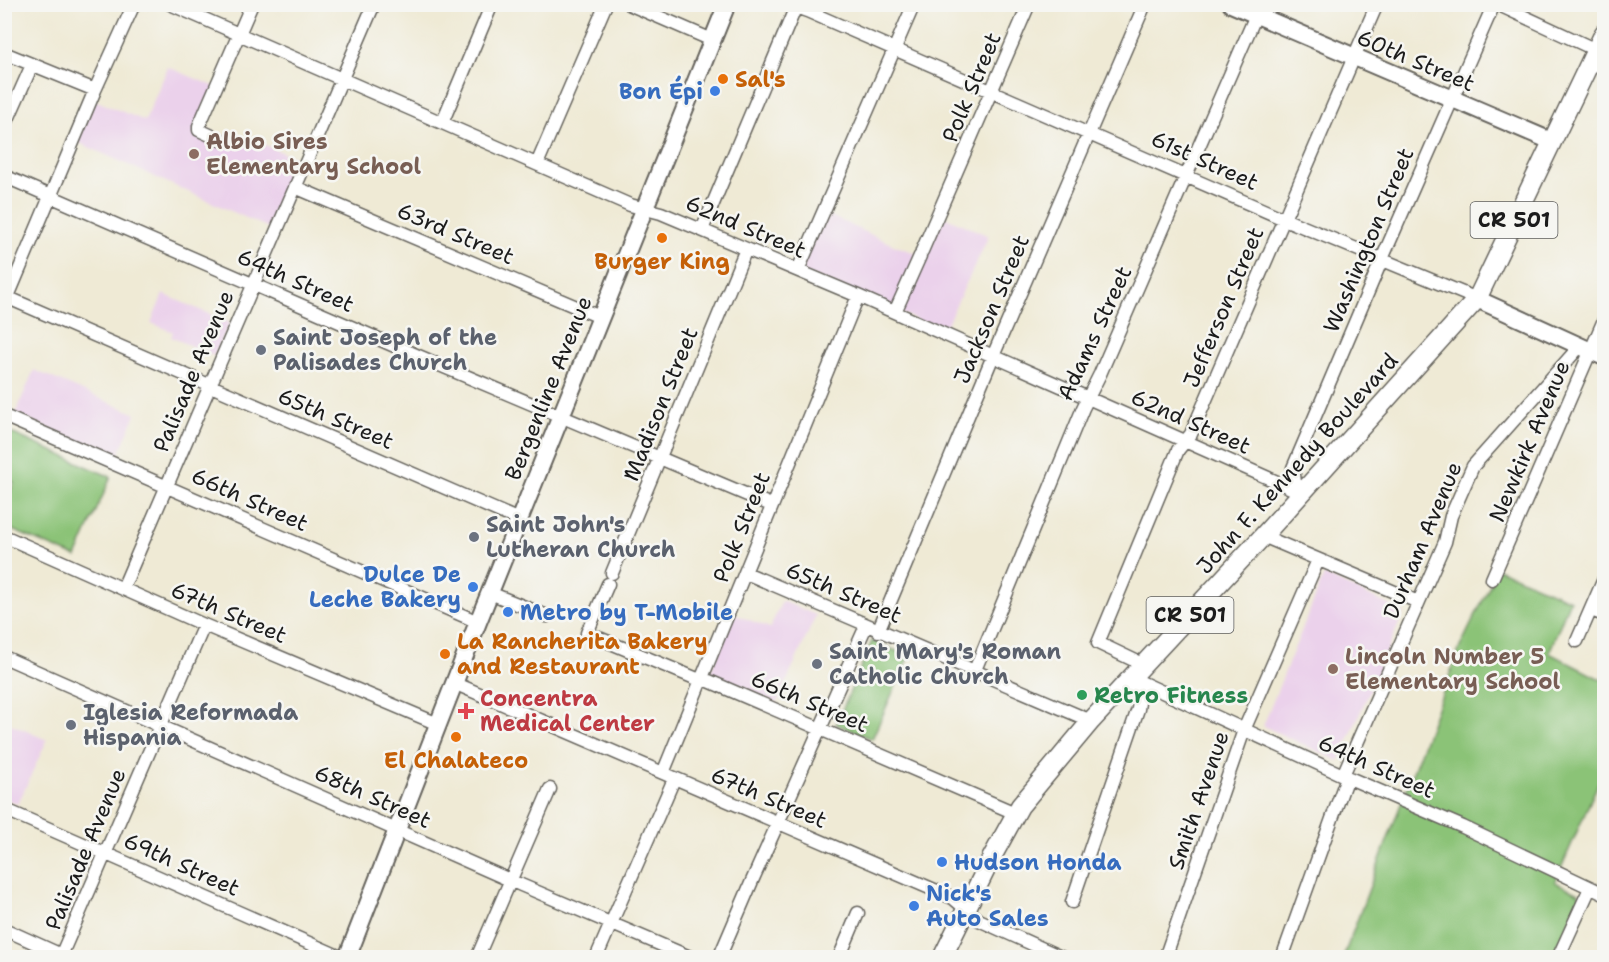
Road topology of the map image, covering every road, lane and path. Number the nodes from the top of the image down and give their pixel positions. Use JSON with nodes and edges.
{"nodes":[{"id":1,"x":134,"y":4,"type":"edge"},
{"id":2,"x":170,"y":4,"type":"edge"},
{"id":3,"x":252,"y":4,"type":"edge"},
{"id":4,"x":374,"y":4,"type":"edge"},
{"id":5,"x":492,"y":4,"type":"edge"},
{"id":6,"x":606,"y":4,"type":"edge"},
{"id":7,"x":629,"y":4,"type":"edge"},
{"id":8,"x":727,"y":4,"type":"edge"},
{"id":9,"x":914,"y":4,"type":"edge"},
{"id":10,"x":1029,"y":4,"type":"edge"},
{"id":11,"x":1145,"y":4,"type":"edge"},
{"id":12,"x":1231,"y":4,"type":"edge"},
{"id":13,"x":1377,"y":4,"type":"edge"},
{"id":14,"x":1496,"y":4,"type":"edge"},
{"id":15,"x":794,"y":6,"type":"edge"},
{"id":16,"x":1256,"y":15,"type":"junction"},
{"id":17,"x":1605,"y":33,"type":"edge"},
{"id":18,"x":239,"y":34,"type":"junction"},
{"id":19,"x":712,"y":40,"type":"junction"},
{"id":20,"x":894,"y":49,"type":"junction"},
{"id":21,"x":1596,"y":50,"type":"junction"},
{"id":22,"x":4,"y":53,"type":"edge"},
{"id":23,"x":1354,"y":58,"type":"junction"},
{"id":24,"x":32,"y":65,"type":"junction"},
{"id":25,"x":342,"y":78,"type":"junction"},
{"id":26,"x":95,"y":90,"type":"junction"},
{"id":27,"x":992,"y":91,"type":"junction"},
{"id":28,"x":1451,"y":99,"type":"junction"},
{"id":29,"x":442,"y":123,"type":"junction"},
{"id":30,"x":4,"y":128,"type":"edge"},
{"id":31,"x":1089,"y":134,"type":"junction"},
{"id":32,"x":221,"y":140,"type":"dead end"},
{"id":33,"x":1551,"y":141,"type":"junction"},
{"id":34,"x":537,"y":164,"type":"junction"},
{"id":35,"x":4,"y":176,"type":"edge"},
{"id":36,"x":1187,"y":176,"type":"junction"},
{"id":37,"x":295,"y":187,"type":"junction"},
{"id":38,"x":51,"y":195,"type":"junction"},
{"id":39,"x":646,"y":209,"type":"junction"},
{"id":40,"x":1284,"y":219,"type":"junction"},
{"id":41,"x":702,"y":230,"type":"junction"},
{"id":42,"x":746,"y":249,"type":"junction"},
{"id":43,"x":1382,"y":259,"type":"junction"},
{"id":44,"x":798,"y":270,"type":"junction"},
{"id":45,"x":254,"y":284,"type":"junction"},
{"id":46,"x":858,"y":296,"type":"junction"},
{"id":47,"x":1477,"y":299,"type":"junction"},
{"id":48,"x":6,"y":300,"type":"edge"},
{"id":49,"x":896,"y":312,"type":"junction"},
{"id":50,"x":600,"y":317,"type":"junction"},
{"id":51,"x":1605,"y":320,"type":"edge"},
{"id":52,"x":1592,"y":351,"type":"edge"},
{"id":53,"x":993,"y":356,"type":"junction"},
{"id":54,"x":210,"y":386,"type":"junction"},
{"id":55,"x":1089,"y":398,"type":"junction"},
{"id":56,"x":4,"y":416,"type":"edge"},
{"id":57,"x":561,"y":417,"type":"junction"},
{"id":58,"x":1185,"y":441,"type":"junction"},
{"id":59,"x":661,"y":459,"type":"junction"},
{"id":60,"x":167,"y":486,"type":"junction"},
{"id":61,"x":1302,"y":493,"type":"junction"},
{"id":62,"x":771,"y":505,"type":"junction"},
{"id":63,"x":519,"y":520,"type":"junction"},
{"id":64,"x":4,"y":536,"type":"edge"},
{"id":65,"x":1263,"y":536,"type":"junction"},
{"id":66,"x":1318,"y":560,"type":"junction"},
{"id":67,"x":746,"y":573,"type":"junction"},
{"id":68,"x":1492,"y":579,"type":"dead end"},
{"id":69,"x":1605,"y":579,"type":"edge"},
{"id":70,"x":123,"y":588,"type":"junction"},
{"id":71,"x":490,"y":593,"type":"junction"},
{"id":72,"x":1418,"y":602,"type":"junction"},
{"id":73,"x":1591,"y":610,"type":"junction"},
{"id":74,"x":1605,"y":615,"type":"edge"},
{"id":75,"x":547,"y":616,"type":"dead end"},
{"id":76,"x":478,"y":622,"type":"junction"},
{"id":77,"x":204,"y":625,"type":"junction"},
{"id":78,"x":872,"y":628,"type":"junction"},
{"id":79,"x":587,"y":633,"type":"joint"},
{"id":80,"x":1577,"y":641,"type":"dead end"},
{"id":81,"x":4,"y":657,"type":"edge"},
{"id":82,"x":975,"y":670,"type":"junction"},
{"id":83,"x":1138,"y":672,"type":"junction"},
{"id":84,"x":702,"y":681,"type":"junction"},
{"id":85,"x":454,"y":683,"type":"junction"},
{"id":86,"x":1091,"y":721,"type":"junction"},
{"id":87,"x":438,"y":724,"type":"junction"},
{"id":88,"x":161,"y":726,"type":"junction"},
{"id":89,"x":820,"y":728,"type":"junction"},
{"id":90,"x":1244,"y":730,"type":"junction"},
{"id":91,"x":668,"y":776,"type":"junction"},
{"id":92,"x":1345,"y":776,"type":"junction"},
{"id":93,"x":550,"y":789,"type":"dead end"},
{"id":94,"x":4,"y":809,"type":"edge"},
{"id":95,"x":1015,"y":813,"type":"junction"},
{"id":96,"x":778,"y":823,"type":"junction"},
{"id":97,"x":397,"y":829,"type":"junction"},
{"id":98,"x":106,"y":853,"type":"junction"},
{"id":99,"x":511,"y":880,"type":"junction"},
{"id":100,"x":1590,"y":888,"type":"junction"},
{"id":101,"x":1605,"y":894,"type":"edge"},
{"id":102,"x":1072,"y":902,"type":"dead end"},
{"id":103,"x":967,"y":911,"type":"junction"},
{"id":104,"x":858,"y":913,"type":"dead end"},
{"id":105,"x":611,"y":923,"type":"junction"},
{"id":106,"x":4,"y":929,"type":"edge"},
{"id":107,"x":63,"y":956,"type":"edge"},
{"id":108,"x":345,"y":957,"type":"edge"},
{"id":109,"x":477,"y":957,"type":"edge"},
{"id":110,"x":596,"y":957,"type":"edge"},
{"id":111,"x":692,"y":957,"type":"edge"},
{"id":112,"x":719,"y":957,"type":"edge"},
{"id":113,"x":839,"y":957,"type":"edge"},
{"id":114,"x":942,"y":957,"type":"edge"},
{"id":115,"x":1063,"y":957,"type":"edge"},
{"id":116,"x":1165,"y":957,"type":"edge"},
{"id":117,"x":1282,"y":957,"type":"edge"},
{"id":118,"x":1558,"y":957,"type":"edge"}],
"edges":[{"from":1,"to":26,"type":"street"},
{"from":2,"to":18,"type":"street","name":"62nd Street"},
{"from":3,"to":18,"type":"street"},
{"from":4,"to":25,"type":"street","name":"Palisade Avenue"},
{"from":5,"to":29,"type":"street"},
{"from":6,"to":34,"type":"street"},
{"from":7,"to":19,"type":"street"},
{"from":8,"to":19,"type":"street","name":"Bergenline Avenue"},
{"from":9,"to":20,"type":"street"},
{"from":10,"to":27,"type":"street","name":"Polk Street"},
{"from":11,"to":31,"type":"street","name":"Jackson Street"},
{"from":12,"to":16,"type":"street","name":"60th Street"},
{"from":13,"to":23,"type":"street","name":"Jefferson Street"},
{"from":14,"to":21,"type":"street"},
{"from":14,"to":28,"type":"street","name":"Washington Street"},
{"from":15,"to":20,"type":"street","name":"61st Street"},
{"from":15,"to":41,"type":"street"},
{"from":16,"to":23,"type":"street","name":"60th Street"},
{"from":16,"to":36,"type":"street","name":"Adams Street"},
{"from":17,"to":21,"type":"main road","name":"John F. Kennedy Boulevard","number":"CR 501"},
{"from":18,"to":25,"type":"street","name":"62nd Street"},
{"from":18,"to":32,"type":"street"},
{"from":19,"to":39,"type":"street","name":"Bergenline Avenue"},
{"from":20,"to":27,"type":"street","name":"61st Street"},
{"from":20,"to":44,"type":"street"},
{"from":21,"to":33,"type":"main road","name":"John F. Kennedy Boulevard","number":"CR 501"},
{"from":22,"to":24,"type":"street"},
{"from":23,"to":28,"type":"street","name":"60th Street"},
{"from":23,"to":40,"type":"street","name":"Jefferson Street"},
{"from":24,"to":26,"type":"street"},
{"from":24,"to":30,"type":"street"},
{"from":25,"to":29,"type":"street","name":"62nd Street"},
{"from":25,"to":37,"type":"street","name":"Palisade Avenue"},
{"from":26,"to":38,"type":"street"},
{"from":27,"to":31,"type":"street","name":"61st Street"},
{"from":27,"to":49,"type":"street","name":"Polk Street"},
{"from":28,"to":33,"type":"street","name":"60th Street"},
{"from":28,"to":43,"type":"street","name":"Washington Street"},
{"from":29,"to":34,"type":"street","name":"62nd Street"},
{"from":31,"to":36,"type":"street","name":"61st Street"},
{"from":31,"to":53,"type":"street","name":"Jackson Street"},
{"from":33,"to":47,"type":"main road","name":"John F. Kennedy Boulevard","number":"CR 501"},
{"from":34,"to":39,"type":"street","name":"62nd Street"},
{"from":35,"to":38,"type":"street","name":"64th Street"},
{"from":36,"to":40,"type":"street","name":"61st Street"},
{"from":36,"to":55,"type":"street","name":"Adams Street"},
{"from":37,"to":45,"type":"street","name":"Palisade Avenue"},
{"from":37,"to":50,"type":"street","name":"63rd Street"},
{"from":38,"to":45,"type":"street","name":"64th Street"},
{"from":38,"to":48,"type":"street"},
{"from":39,"to":41,"type":"street","name":"62nd Street"},
{"from":39,"to":50,"type":"street","name":"Bergenline Avenue"},
{"from":40,"to":43,"type":"street","name":"61st Street"},
{"from":40,"to":58,"type":"street","name":"Jefferson Street"},
{"from":41,"to":42,"type":"street","name":"62nd Street"},
{"from":42,"to":44,"type":"street","name":"62nd Street"},
{"from":42,"to":59,"type":"street","name":"Madison Street"},
{"from":43,"to":47,"type":"street","name":"61st Street"},
{"from":43,"to":61,"type":"street","name":"Washington Street"},
{"from":44,"to":46,"type":"street","name":"62nd Street"},
{"from":45,"to":54,"type":"street","name":"Palisade Avenue"},
{"from":45,"to":57,"type":"street","name":"64th Street"},
{"from":46,"to":49,"type":"street","name":"62nd Street"},
{"from":46,"to":62,"type":"street","name":"Polk Street"},
{"from":47,"to":52,"type":"street","name":"61st Street"},
{"from":47,"to":61,"type":"main road","name":"John F. Kennedy Boulevard","number":"CR 501"},
{"from":48,"to":54,"type":"street","name":"65th Street"},
{"from":49,"to":53,"type":"street","name":"62nd Street"},
{"from":50,"to":57,"type":"street","name":"Bergenline Avenue"},
{"from":51,"to":52,"type":"street","name":"Newkirk Avenue"},
{"from":52,"to":68,"type":"street","name":"Newkirk Avenue"},
{"from":52,"to":72,"type":"street","name":"Durham Avenue"},
{"from":53,"to":55,"type":"street","name":"62nd Street"},
{"from":53,"to":78,"type":"street","name":"Jackson Street"},
{"from":54,"to":60,"type":"street","name":"Palisade Avenue"},
{"from":54,"to":63,"type":"street","name":"65th Street"},
{"from":55,"to":58,"type":"street","name":"62nd Street"},
{"from":55,"to":82,"type":"street","name":"Adams Street"},
{"from":56,"to":60,"type":"street","name":"66th Street"},
{"from":57,"to":59,"type":"street","name":"64th Street"},
{"from":57,"to":63,"type":"street","name":"Bergenline Avenue"},
{"from":58,"to":61,"type":"street","name":"62nd Street"},
{"from":58,"to":83,"type":"street","name":"Jefferson Street"},
{"from":59,"to":62,"type":"street","name":"64th Street"},
{"from":59,"to":79,"type":"street","name":"Madison Street"},
{"from":60,"to":70,"type":"street","name":"Palisade Avenue"},
{"from":60,"to":76,"type":"street","name":"66th Street"},
{"from":61,"to":65,"type":"main road","name":"John F. Kennedy Boulevard","number":"CR 501"},
{"from":62,"to":67,"type":"street","name":"Polk Street"},
{"from":63,"to":71,"type":"street","name":"Bergenline Avenue"},
{"from":64,"to":70,"type":"street","name":"67th Street"},
{"from":65,"to":66,"type":"street"},
{"from":65,"to":83,"type":"main road","name":"John F. Kennedy Boulevard","number":"CR 501"},
{"from":66,"to":72,"type":"street"},
{"from":66,"to":90,"type":"street","name":"Smith Avenue"},
{"from":67,"to":78,"type":"street","name":"65th Street"},
{"from":67,"to":84,"type":"street","name":"Polk Street"},
{"from":69,"to":73,"type":"street"},
{"from":70,"to":77,"type":"street","name":"67th Street"},
{"from":71,"to":75,"type":"street"},
{"from":71,"to":76,"type":"street","name":"Bergenline Avenue"},
{"from":72,"to":92,"type":"street","name":"Durham Avenue"},
{"from":73,"to":74,"type":"street"},
{"from":73,"to":80,"type":"street"},
{"from":76,"to":85,"type":"street","name":"Bergenline Avenue"},
{"from":77,"to":87,"type":"street","name":"67th Street"},
{"from":77,"to":88,"type":"street","name":"Palisade Avenue"},
{"from":78,"to":82,"type":"street","name":"65th Street"},
{"from":78,"to":89,"type":"street","name":"Jackson Street"},
{"from":79,"to":84,"type":"street","name":"66th Street"},
{"from":81,"to":88,"type":"street","name":"68th Street"},
{"from":82,"to":86,"type":"street","name":"65th Street"},
{"from":83,"to":86,"type":"main road","name":"John F. Kennedy Boulevard","number":"CR 501"},
{"from":83,"to":90,"type":"street","name":"64th Street"},
{"from":83,"to":102,"type":"street"},
{"from":84,"to":89,"type":"street","name":"66th Street"},
{"from":84,"to":91,"type":"street","name":"Polk Street"},
{"from":85,"to":87,"type":"street","name":"Bergenline Avenue"},
{"from":85,"to":91,"type":"street","name":"67th Street"},
{"from":86,"to":95,"type":"main road","name":"John F. Kennedy Boulevard","number":"CR 501"},
{"from":87,"to":97,"type":"street","name":"Bergenline Avenue"},
{"from":88,"to":97,"type":"street","name":"68th Street"},
{"from":88,"to":98,"type":"street","name":"Palisade Avenue"},
{"from":89,"to":95,"type":"street","name":"66th Street"},
{"from":89,"to":96,"type":"street","name":"Jackson Street"},
{"from":90,"to":92,"type":"street","name":"64th Street"},
{"from":90,"to":116,"type":"street","name":"Smith Avenue"},
{"from":91,"to":96,"type":"street","name":"67th Street"},
{"from":91,"to":105,"type":"street","name":"Polk Street"},
{"from":92,"to":100,"type":"street","name":"64th Street"},
{"from":92,"to":117,"type":"street","name":"Durham Avenue"},
{"from":93,"to":99,"type":"street"},
{"from":94,"to":98,"type":"street","name":"69th Street"},
{"from":95,"to":103,"type":"main road","name":"John F. Kennedy Boulevard","number":"CR 501"},
{"from":96,"to":103,"type":"street","name":"67th Street"},
{"from":96,"to":112,"type":"street","name":"Jackson Street"},
{"from":97,"to":99,"type":"street","name":"68th Street"},
{"from":97,"to":108,"type":"street","name":"Bergenline Avenue"},
{"from":98,"to":107,"type":"street","name":"Palisade Avenue"},
{"from":98,"to":108,"type":"street","name":"69th Street"},
{"from":99,"to":105,"type":"street","name":"68th Street"},
{"from":99,"to":109,"type":"street"},
{"from":100,"to":101,"type":"street","name":"64th Street"},
{"from":100,"to":118,"type":"street"},
{"from":103,"to":114,"type":"main road","name":"John F. Kennedy Boulevard","number":"CR 501"},
{"from":103,"to":115,"type":"street","name":"67th Street"},
{"from":104,"to":113,"type":"street"},
{"from":105,"to":110,"type":"street","name":"Polk Street"},
{"from":105,"to":111,"type":"street","name":"68th Street"},
{"from":106,"to":107,"type":"street"}]}
